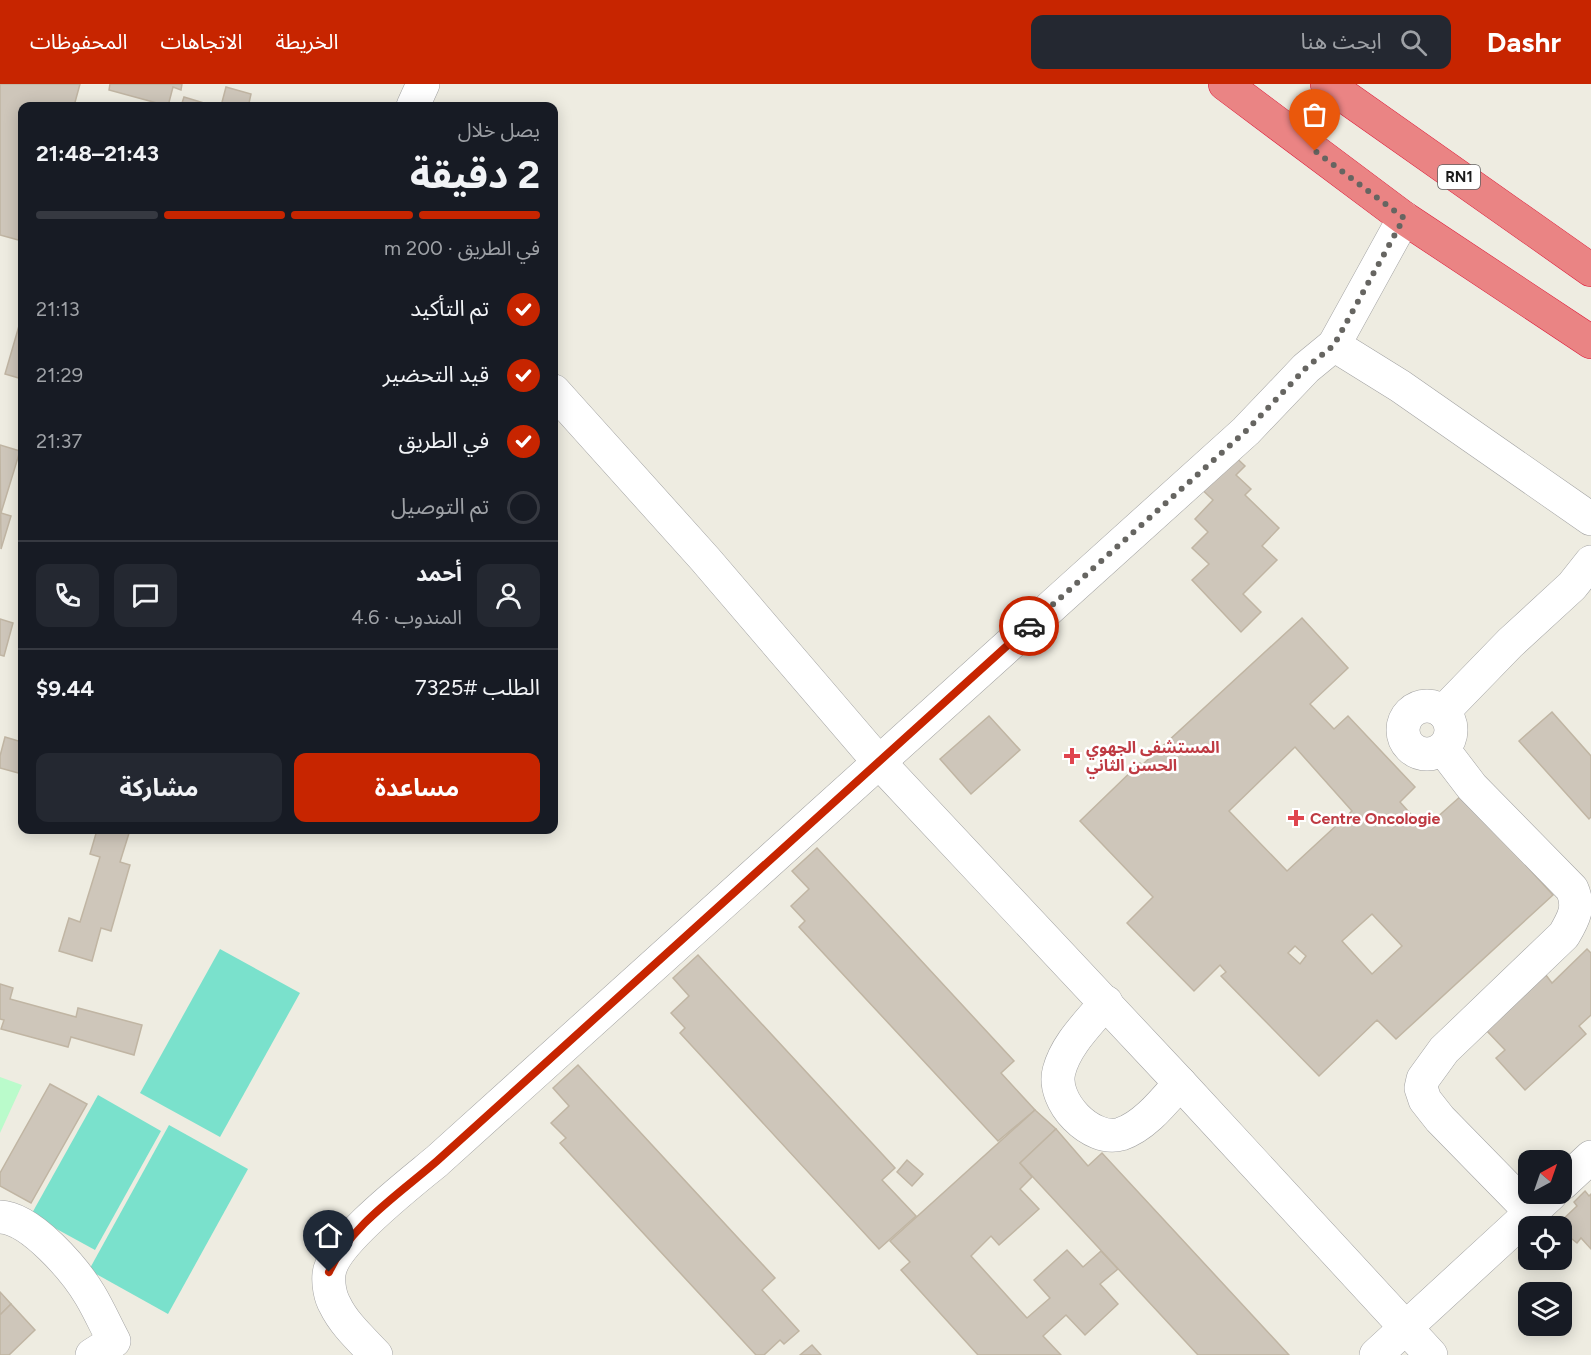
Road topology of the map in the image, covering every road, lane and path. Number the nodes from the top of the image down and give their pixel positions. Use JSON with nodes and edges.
{"nodes":[{"id":1,"x":423,"y":84,"type":"edge"},
{"id":2,"x":1225,"y":84,"type":"edge"},
{"id":3,"x":1327,"y":84,"type":"edge"},
{"id":4,"x":415,"y":102,"type":"edge"},
{"id":5,"x":1404,"y":218,"type":"junction"},
{"id":6,"x":1591,"y":270,"type":"edge"},
{"id":7,"x":1591,"y":342,"type":"edge"},
{"id":8,"x":1334,"y":345,"type":"junction"},
{"id":9,"x":558,"y":396,"type":"edge"},
{"id":10,"x":1591,"y":519,"type":"edge"},
{"id":11,"x":1591,"y":562,"type":"edge"},
{"id":12,"x":1443,"y":712,"type":"junction"},
{"id":13,"x":1443,"y":749,"type":"junction"},
{"id":14,"x":878,"y":761,"type":"junction"},
{"id":15,"x":1106,"y":1002,"type":"junction"},
{"id":16,"x":1180,"y":1083,"type":"junction"},
{"id":17,"x":1591,"y":1157,"type":"edge"},
{"id":18,"x":1572,"y":1175,"type":"edge"},
{"id":19,"x":1518,"y":1184,"type":"edge"},
{"id":20,"x":1540,"y":1204,"type":"edge"},
{"id":21,"x":0,"y":1217,"type":"edge"},
{"id":22,"x":1405,"y":1328,"type":"junction"},
{"id":23,"x":111,"y":1350,"type":"edge"},
{"id":24,"x":376,"y":1355,"type":"edge"},
{"id":25,"x":1376,"y":1355,"type":"edge"},
{"id":26,"x":1431,"y":1355,"type":"edge"}],
"edges":[{"from":1,"to":4,"type":"street"},
{"from":2,"to":5,"type":"highway"},
{"from":3,"to":6,"type":"highway","number":"RN1"},
{"from":5,"to":7,"type":"highway"},
{"from":5,"to":8,"type":"street"},
{"from":8,"to":10,"type":"street"},
{"from":8,"to":14,"type":"street"},
{"from":9,"to":14,"type":"street"},
{"from":11,"to":12,"type":"street"},
{"from":12,"to":13,"type":"street"},
{"from":12,"to":13,"type":"street"},
{"from":13,"to":19,"type":"street"},
{"from":14,"to":15,"type":"street"},
{"from":14,"to":24,"type":"street"},
{"from":15,"to":16,"type":"street"},
{"from":15,"to":16,"type":"street"},
{"from":16,"to":22,"type":"street"},
{"from":17,"to":18,"type":"street"},
{"from":20,"to":22,"type":"street"},
{"from":21,"to":23,"type":"street"},
{"from":22,"to":25,"type":"street"},
{"from":22,"to":26,"type":"street"}]}
